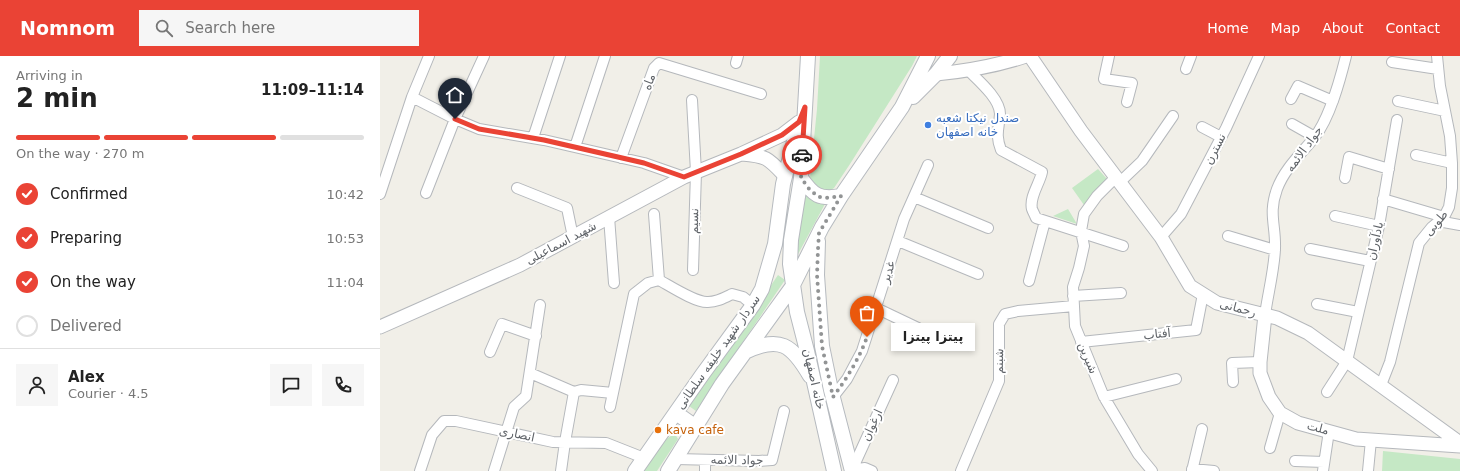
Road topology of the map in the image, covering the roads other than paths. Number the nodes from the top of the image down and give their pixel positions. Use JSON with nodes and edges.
{"nodes":[{"id":1,"x":429,"y":56,"type":"edge"},
{"id":2,"x":484,"y":56,"type":"edge"},
{"id":3,"x":560,"y":56,"type":"edge"},
{"id":4,"x":604,"y":56,"type":"edge"},
{"id":5,"x":808,"y":56,"type":"edge"},
{"id":6,"x":928,"y":56,"type":"edge"},
{"id":7,"x":950,"y":56,"type":"edge"},
{"id":8,"x":1026,"y":56,"type":"edge"},
{"id":9,"x":1030,"y":56,"type":"edge"},
{"id":10,"x":1109,"y":56,"type":"edge"},
{"id":11,"x":1191,"y":56,"type":"edge"},
{"id":12,"x":1259,"y":56,"type":"edge"},
{"id":13,"x":1346,"y":56,"type":"edge"},
{"id":14,"x":1437,"y":56,"type":"edge"},
{"id":15,"x":1002,"y":60,"type":"edge"},
{"id":16,"x":1392,"y":62,"type":"dead end"},
{"id":17,"x":1186,"y":69,"type":"dead end"},
{"id":18,"x":1438,"y":69,"type":"junction"},
{"id":19,"x":969,"y":71,"type":"junction"},
{"id":20,"x":936,"y":74,"type":"junction"},
{"id":21,"x":761,"y":94,"type":"dead end"},
{"id":22,"x":412,"y":97,"type":"junction"},
{"id":23,"x":1291,"y":99,"type":"dead end"},
{"id":24,"x":692,"y":100,"type":"dead end"},
{"id":25,"x":1333,"y":101,"type":"junction"},
{"id":26,"x":1398,"y":101,"type":"dead end"},
{"id":27,"x":1127,"y":102,"type":"dead end"},
{"id":28,"x":805,"y":107,"type":"junction"},
{"id":29,"x":902,"y":107,"type":"junction"},
{"id":30,"x":1445,"y":111,"type":"junction"},
{"id":31,"x":1173,"y":116,"type":"dead end"},
{"id":32,"x":455,"y":119,"type":"junction"},
{"id":33,"x":1397,"y":120,"type":"dead end"},
{"id":34,"x":799,"y":122,"type":"junction"},
{"id":35,"x":1292,"y":124,"type":"dead end"},
{"id":36,"x":1202,"y":127,"type":"dead end"},
{"id":37,"x":1220,"y":137,"type":"junction"},
{"id":38,"x":1315,"y":137,"type":"junction"},
{"id":39,"x":533,"y":138,"type":"junction"},
{"id":40,"x":1455,"y":139,"type":"edge"},
{"id":41,"x":575,"y":147,"type":"junction"},
{"id":42,"x":741,"y":154,"type":"junction"},
{"id":43,"x":1416,"y":155,"type":"dead end"},
{"id":44,"x":621,"y":158,"type":"junction"},
{"id":45,"x":1452,"y":163,"type":"junction"},
{"id":46,"x":928,"y":165,"type":"dead end"},
{"id":47,"x":1389,"y":169,"type":"junction"},
{"id":48,"x":690,"y":174,"type":"junction"},
{"id":49,"x":785,"y":176,"type":"junction"},
{"id":50,"x":801,"y":178,"type":"junction"},
{"id":51,"x":1345,"y":178,"type":"dead end"},
{"id":52,"x":1118,"y":180,"type":"junction"},
{"id":53,"x":518,"y":188,"type":"dead end"},
{"id":54,"x":426,"y":193,"type":"dead end"},
{"id":55,"x":380,"y":194,"type":"edge"},
{"id":56,"x":841,"y":196,"type":"junction"},
{"id":57,"x":914,"y":197,"type":"junction"},
{"id":58,"x":1383,"y":199,"type":"junction"},
{"id":59,"x":654,"y":214,"type":"dead end"},
{"id":60,"x":1335,"y":216,"type":"dead end"},
{"id":61,"x":609,"y":217,"type":"junction"},
{"id":62,"x":1441,"y":219,"type":"junction"},
{"id":63,"x":1045,"y":221,"type":"junction"},
{"id":64,"x":1460,"y":225,"type":"edge"},
{"id":65,"x":1379,"y":226,"type":"junction"},
{"id":66,"x":988,"y":228,"type":"dead end"},
{"id":67,"x":1081,"y":231,"type":"junction"},
{"id":68,"x":819,"y":233,"type":"junction"},
{"id":69,"x":1228,"y":236,"type":"dead end"},
{"id":70,"x":573,"y":237,"type":"junction"},
{"id":71,"x":1161,"y":237,"type":"junction"},
{"id":72,"x":898,"y":241,"type":"junction"},
{"id":73,"x":1123,"y":246,"type":"dead end"},
{"id":74,"x":1310,"y":249,"type":"dead end"},
{"id":75,"x":1275,"y":250,"type":"junction"},
{"id":76,"x":1370,"y":261,"type":"junction"},
{"id":77,"x":693,"y":270,"type":"dead end"},
{"id":78,"x":978,"y":274,"type":"dead end"},
{"id":79,"x":659,"y":280,"type":"junction"},
{"id":80,"x":1029,"y":282,"type":"dead end"},
{"id":81,"x":614,"y":283,"type":"dead end"},
{"id":82,"x":792,"y":287,"type":"junction"},
{"id":83,"x":1120,"y":292,"type":"dead end"},
{"id":84,"x":1203,"y":294,"type":"junction"},
{"id":85,"x":1073,"y":301,"type":"junction"},
{"id":86,"x":1317,"y":304,"type":"dead end"},
{"id":87,"x":540,"y":305,"type":"dead end"},
{"id":88,"x":753,"y":305,"type":"junction"},
{"id":89,"x":876,"y":308,"type":"junction"},
{"id":90,"x":1358,"y":312,"type":"junction"},
{"id":91,"x":1265,"y":315,"type":"junction"},
{"id":92,"x":380,"y":327,"type":"edge"},
{"id":93,"x":918,"y":328,"type":"dead end"},
{"id":94,"x":536,"y":336,"type":"junction"},
{"id":95,"x":1081,"y":342,"type":"junction"},
{"id":96,"x":490,"y":352,"type":"dead end"},
{"id":97,"x":745,"y":352,"type":"junction"},
{"id":98,"x":1347,"y":361,"type":"junction"},
{"id":99,"x":1260,"y":362,"type":"junction"},
{"id":100,"x":530,"y":373,"type":"junction"},
{"id":101,"x":1176,"y":379,"type":"dead end"},
{"id":102,"x":893,"y":380,"type":"dead end"},
{"id":103,"x":1233,"y":382,"type":"dead end"},
{"id":104,"x":1381,"y":385,"type":"junction"},
{"id":105,"x":816,"y":388,"type":"junction"},
{"id":106,"x":574,"y":392,"type":"junction"},
{"id":107,"x":1327,"y":392,"type":"dead end"},
{"id":108,"x":613,"y":393,"type":"junction"},
{"id":109,"x":833,"y":397,"type":"junction"},
{"id":110,"x":1104,"y":397,"type":"junction"},
{"id":111,"x":610,"y":407,"type":"dead end"},
{"id":112,"x":784,"y":411,"type":"dead end"},
{"id":113,"x":676,"y":413,"type":"junction"},
{"id":114,"x":1280,"y":413,"type":"junction"},
{"id":115,"x":696,"y":427,"type":"junction"},
{"id":116,"x":1202,"y":429,"type":"dead end"},
{"id":117,"x":506,"y":431,"type":"junction"},
{"id":118,"x":1329,"y":431,"type":"junction"},
{"id":119,"x":1371,"y":440,"type":"junction"},
{"id":120,"x":565,"y":442,"type":"junction"},
{"id":121,"x":1460,"y":443,"type":"edge"},
{"id":122,"x":1460,"y":446,"type":"edge"},
{"id":123,"x":1270,"y":448,"type":"dead end"},
{"id":124,"x":644,"y":458,"type":"junction"},
{"id":125,"x":676,"y":459,"type":"junction"},
{"id":126,"x":705,"y":460,"type":"junction"},
{"id":127,"x":1295,"y":461,"type":"dead end"},
{"id":128,"x":1323,"y":467,"type":"edge"},
{"id":129,"x":1147,"y":469,"type":"edge"},
{"id":130,"x":852,"y":470,"type":"edge"},
{"id":131,"x":1192,"y":470,"type":"edge"},
{"id":132,"x":420,"y":471,"type":"edge"},
{"id":133,"x":494,"y":471,"type":"edge"},
{"id":134,"x":561,"y":471,"type":"edge"},
{"id":135,"x":635,"y":471,"type":"edge"},
{"id":136,"x":668,"y":471,"type":"edge"},
{"id":137,"x":705,"y":471,"type":"edge"},
{"id":138,"x":834,"y":471,"type":"edge"},
{"id":139,"x":872,"y":471,"type":"edge"},
{"id":140,"x":961,"y":471,"type":"edge"},
{"id":141,"x":1214,"y":471,"type":"edge"},
{"id":142,"x":1368,"y":471,"type":"edge"}],
"edges":[{"from":1,"to":22,"type":"street"},
{"from":2,"to":32,"type":"street"},
{"from":3,"to":39,"type":"street"},
{"from":4,"to":41,"type":"street"},
{"from":5,"to":28,"type":"main road","name":"خانه اصفهان"},
{"from":6,"to":29,"type":"main road"},
{"from":7,"to":20,"type":"main road"},
{"from":8,"to":15,"type":"street"},
{"from":9,"to":52,"type":"street","name":"رحمانی"},
{"from":10,"to":27,"type":"street"},
{"from":11,"to":17,"type":"street"},
{"from":12,"to":37,"type":"street","name":"نسترن"},
{"from":13,"to":25,"type":"street","name":"جواد الائمه"},
{"from":14,"to":18,"type":"street","name":"طوبی"},
{"from":15,"to":19,"type":"street"},
{"from":16,"to":18,"type":"street"},
{"from":18,"to":30,"type":"street","name":"طوبی"},
{"from":19,"to":20,"type":"street"},
{"from":19,"to":63,"type":"street"},
{"from":20,"to":29,"type":"main road"},
{"from":21,"to":44,"type":"street","name":"ماه"},
{"from":22,"to":32,"type":"street"},
{"from":22,"to":55,"type":"street"},
{"from":23,"to":25,"type":"street"},
{"from":24,"to":48,"type":"street","name":"نسیم"},
{"from":25,"to":38,"type":"street","name":"جواد الائمه"},
{"from":26,"to":30,"type":"street"},
{"from":28,"to":34,"type":"main road","name":"سردار شهید خلیفه سلطانی"},
{"from":28,"to":50,"type":"main road","name":"خانه اصفهان"},
{"from":29,"to":56,"type":"main road","name":"سردار شهید خلیفه سلطانی"},
{"from":30,"to":40,"type":"street","name":"طوبی"},
{"from":31,"to":52,"type":"street","name":"شیرین"},
{"from":32,"to":39,"type":"street"},
{"from":32,"to":54,"type":"street"},
{"from":33,"to":47,"type":"street","name":"یادآوران"},
{"from":34,"to":42,"type":"street","name":"شهید اسماعیلی"},
{"from":34,"to":49,"type":"main road","name":"سردار شهید خلیفه سلطانی"},
{"from":35,"to":38,"type":"street"},
{"from":36,"to":37,"type":"street"},
{"from":37,"to":71,"type":"street","name":"نسترن"},
{"from":38,"to":75,"type":"street","name":"جواد الائمه"},
{"from":39,"to":41,"type":"street"},
{"from":40,"to":45,"type":"street","name":"طوبی"},
{"from":41,"to":44,"type":"street"},
{"from":42,"to":48,"type":"street","name":"شهید اسماعیلی"},
{"from":42,"to":49,"type":"street","name":"شهید اسماعیلی"},
{"from":43,"to":45,"type":"street"},
{"from":44,"to":48,"type":"street"},
{"from":45,"to":62,"type":"street","name":"طوبی"},
{"from":46,"to":57,"type":"street","name":"غدیر"},
{"from":47,"to":51,"type":"street"},
{"from":47,"to":58,"type":"street","name":"یادآوران"},
{"from":48,"to":61,"type":"street","name":"شهید اسماعیلی"},
{"from":48,"to":77,"type":"street","name":"نسیم"},
{"from":49,"to":88,"type":"main road","name":"سردار شهید خلیفه سلطانی"},
{"from":50,"to":56,"type":"main road"},
{"from":50,"to":82,"type":"main road","name":"خانه اصفهان"},
{"from":52,"to":67,"type":"street","name":"شیرین"},
{"from":52,"to":71,"type":"street","name":"رحمانی"},
{"from":53,"to":70,"type":"street"},
{"from":56,"to":68,"type":"main road","name":"سردار شهید خلیفه سلطانی"},
{"from":57,"to":66,"type":"street"},
{"from":57,"to":72,"type":"street","name":"غدیر"},
{"from":58,"to":62,"type":"street"},
{"from":58,"to":65,"type":"street","name":"یادآوران"},
{"from":59,"to":79,"type":"street"},
{"from":60,"to":65,"type":"street"},
{"from":61,"to":70,"type":"street","name":"شهید اسماعیلی"},
{"from":61,"to":81,"type":"street"},
{"from":62,"to":64,"type":"street"},
{"from":62,"to":104,"type":"street","name":"طوبی"},
{"from":63,"to":67,"type":"street"},
{"from":63,"to":80,"type":"street"},
{"from":65,"to":76,"type":"street","name":"یادآوران"},
{"from":67,"to":73,"type":"street"},
{"from":67,"to":85,"type":"street","name":"شیرین"},
{"from":68,"to":82,"type":"main road","name":"سردار شهید خلیفه سلطانی"},
{"from":68,"to":109,"type":"main road","name":"خانه اصفهان"},
{"from":69,"to":75,"type":"street"},
{"from":70,"to":92,"type":"street","name":"شهید اسماعیلی"},
{"from":71,"to":84,"type":"street","name":"رحمانی"},
{"from":72,"to":78,"type":"street"},
{"from":72,"to":89,"type":"street","name":"غدیر"},
{"from":74,"to":76,"type":"street"},
{"from":75,"to":91,"type":"street","name":"جواد الائمه"},
{"from":76,"to":90,"type":"street","name":"یادآوران"},
{"from":79,"to":88,"type":"street"},
{"from":79,"to":108,"type":"street"},
{"from":82,"to":97,"type":"main road","name":"سردار شهید خلیفه سلطانی"},
{"from":82,"to":105,"type":"main road","name":"خانه اصفهان"},
{"from":83,"to":85,"type":"street"},
{"from":84,"to":91,"type":"street","name":"رحمانی"},
{"from":84,"to":95,"type":"street","name":"آفتاب"},
{"from":85,"to":95,"type":"street","name":"شیرین"},
{"from":85,"to":140,"type":"street","name":"شبنم"},
{"from":86,"to":90,"type":"street"},
{"from":87,"to":94,"type":"street"},
{"from":88,"to":113,"type":"main road","name":"سردار شهید خلیفه سلطانی"},
{"from":89,"to":93,"type":"street"},
{"from":89,"to":109,"type":"street","name":"غدیر"},
{"from":90,"to":98,"type":"street","name":"یادآوران"},
{"from":91,"to":98,"type":"street","name":"رحمانی"},
{"from":91,"to":99,"type":"street","name":"ملت"},
{"from":94,"to":96,"type":"street"},
{"from":94,"to":100,"type":"street"},
{"from":95,"to":110,"type":"street","name":"شیرین"},
{"from":97,"to":105,"type":"main road"},
{"from":97,"to":115,"type":"main road","name":"سردار شهید خلیفه سلطانی"},
{"from":98,"to":104,"type":"street","name":"رحمانی"},
{"from":98,"to":107,"type":"street"},
{"from":99,"to":103,"type":"street"},
{"from":99,"to":114,"type":"street","name":"ملت"},
{"from":100,"to":106,"type":"street"},
{"from":100,"to":117,"type":"street"},
{"from":101,"to":110,"type":"street"},
{"from":102,"to":130,"type":"street","name":"ارغوان"},
{"from":104,"to":121,"type":"street","name":"رحمانی"},
{"from":105,"to":138,"type":"main road","name":"خانه اصفهان"},
{"from":106,"to":108,"type":"street"},
{"from":106,"to":120,"type":"street"},
{"from":108,"to":111,"type":"street"},
{"from":109,"to":130,"type":"main road","name":"خانه اصفهان"},
{"from":110,"to":129,"type":"street","name":"شیرین"},
{"from":112,"to":126,"type":"street","name":"جواد الائمه"},
{"from":113,"to":115,"type":"main road"},
{"from":113,"to":124,"type":"main road","name":"سردار شهید خلیفه سلطانی"},
{"from":114,"to":118,"type":"street","name":"ملت"},
{"from":114,"to":123,"type":"street"},
{"from":115,"to":125,"type":"main road","name":"سردار شهید خلیفه سلطانی"},
{"from":116,"to":131,"type":"street"},
{"from":117,"to":120,"type":"street","name":"انصاری"},
{"from":117,"to":132,"type":"street","name":"انصاری"},
{"from":117,"to":133,"type":"street"},
{"from":118,"to":119,"type":"street","name":"ملت"},
{"from":118,"to":128,"type":"street"},
{"from":119,"to":122,"type":"street","name":"ملت"},
{"from":119,"to":142,"type":"street"},
{"from":120,"to":124,"type":"street","name":"انصاری"},
{"from":120,"to":134,"type":"street"},
{"from":124,"to":135,"type":"main road","name":"سردار شهید خلیفه سلطانی"},
{"from":125,"to":126,"type":"street","name":"جواد الائمه"},
{"from":125,"to":136,"type":"main road","name":"سردار شهید خلیفه سلطانی"},
{"from":126,"to":137,"type":"street"},
{"from":127,"to":128,"type":"street"},
{"from":130,"to":139,"type":"street"},
{"from":131,"to":141,"type":"street"}]}
